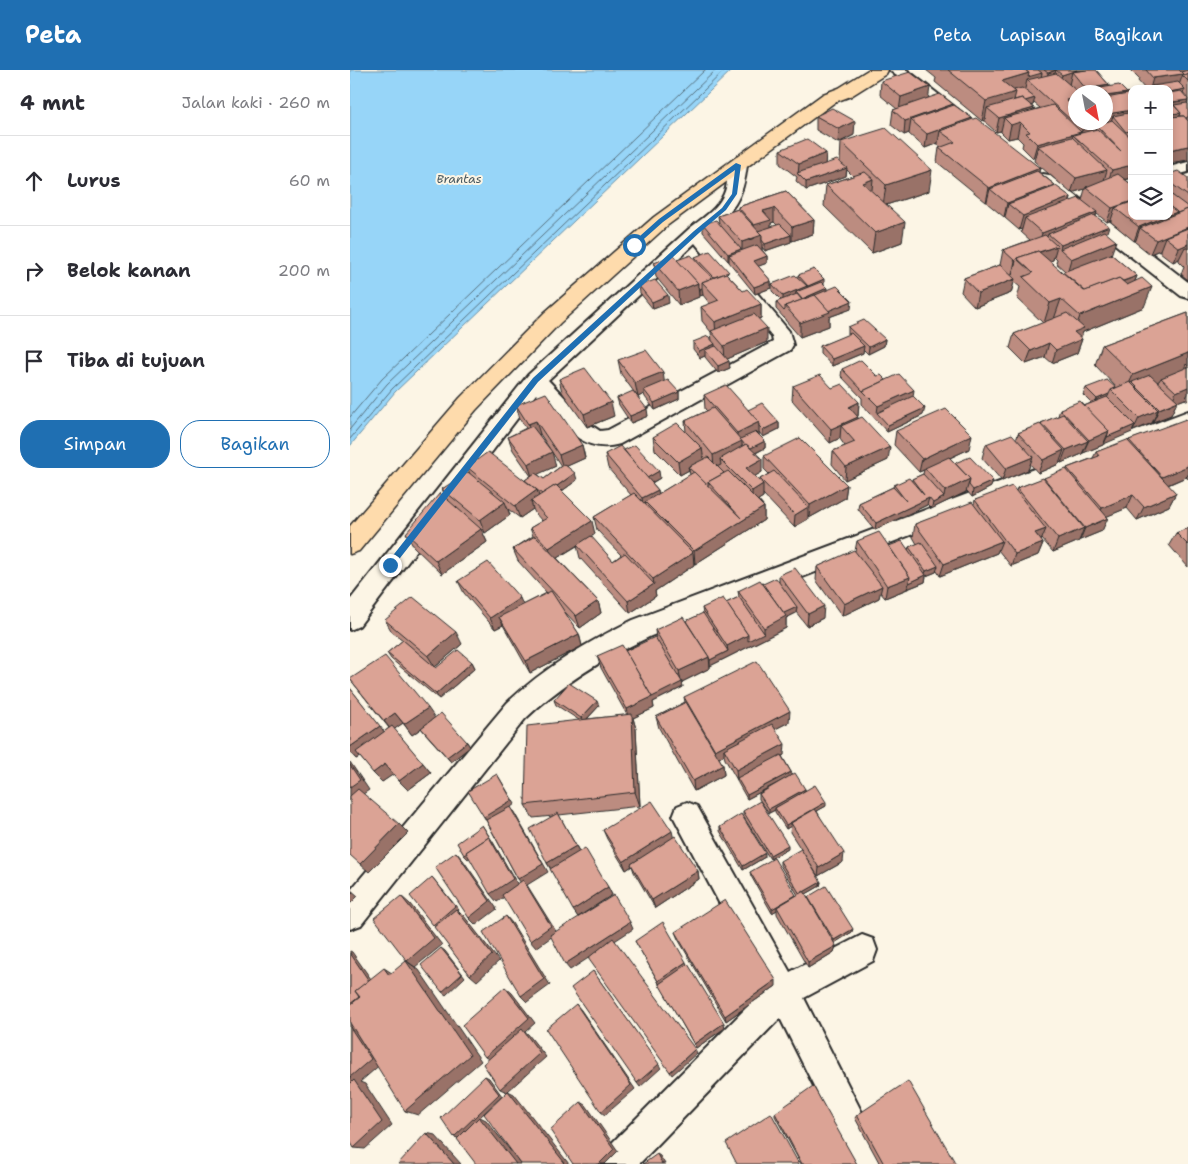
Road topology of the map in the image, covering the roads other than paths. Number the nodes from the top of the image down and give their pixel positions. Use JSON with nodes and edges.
{"nodes":[{"id":1,"x":860,"y":70,"type":"edge"},
{"id":2,"x":880,"y":70,"type":"edge"},
{"id":3,"x":897,"y":70,"type":"edge"},
{"id":4,"x":829,"y":98,"type":"junction"},
{"id":5,"x":974,"y":128,"type":"edge"},
{"id":6,"x":738,"y":165,"type":"junction"},
{"id":7,"x":1188,"y":167,"type":"edge"},
{"id":8,"x":1029,"y":169,"type":"edge"},
{"id":9,"x":1173,"y":171,"type":"edge"},
{"id":10,"x":1086,"y":193,"type":"edge"},
{"id":11,"x":1067,"y":198,"type":"junction"},
{"id":12,"x":696,"y":232,"type":"junction"},
{"id":13,"x":1188,"y":292,"type":"edge"},
{"id":14,"x":535,"y":380,"type":"junction"},
{"id":15,"x":1188,"y":420,"type":"edge"},
{"id":16,"x":350,"y":544,"type":"edge"},
{"id":17,"x":350,"y":619,"type":"edge"},
{"id":18,"x":687,"y":816,"type":"dead end"},
{"id":19,"x":350,"y":914,"type":"edge"},
{"id":20,"x":862,"y":950,"type":"dead end"},
{"id":21,"x":784,"y":992,"type":"junction"},
{"id":22,"x":615,"y":1164,"type":"edge"},
{"id":23,"x":871,"y":1164,"type":"edge"}],
"edges":[{"from":1,"to":4,"type":"main road"},
{"from":2,"to":4,"type":"main road"},
{"from":3,"to":5,"type":"street"},
{"from":4,"to":6,"type":"main road"},
{"from":6,"to":12,"type":"street"},
{"from":6,"to":16,"type":"main road"},
{"from":7,"to":9,"type":"street"},
{"from":8,"to":11,"type":"street"},
{"from":10,"to":11,"type":"street"},
{"from":11,"to":13,"type":"street"},
{"from":12,"to":14,"type":"street"},
{"from":12,"to":14,"type":"street"},
{"from":14,"to":17,"type":"street"},
{"from":15,"to":19,"type":"street"},
{"from":18,"to":21,"type":"street"},
{"from":20,"to":21,"type":"street"},
{"from":21,"to":22,"type":"street"},
{"from":21,"to":23,"type":"street"}]}
